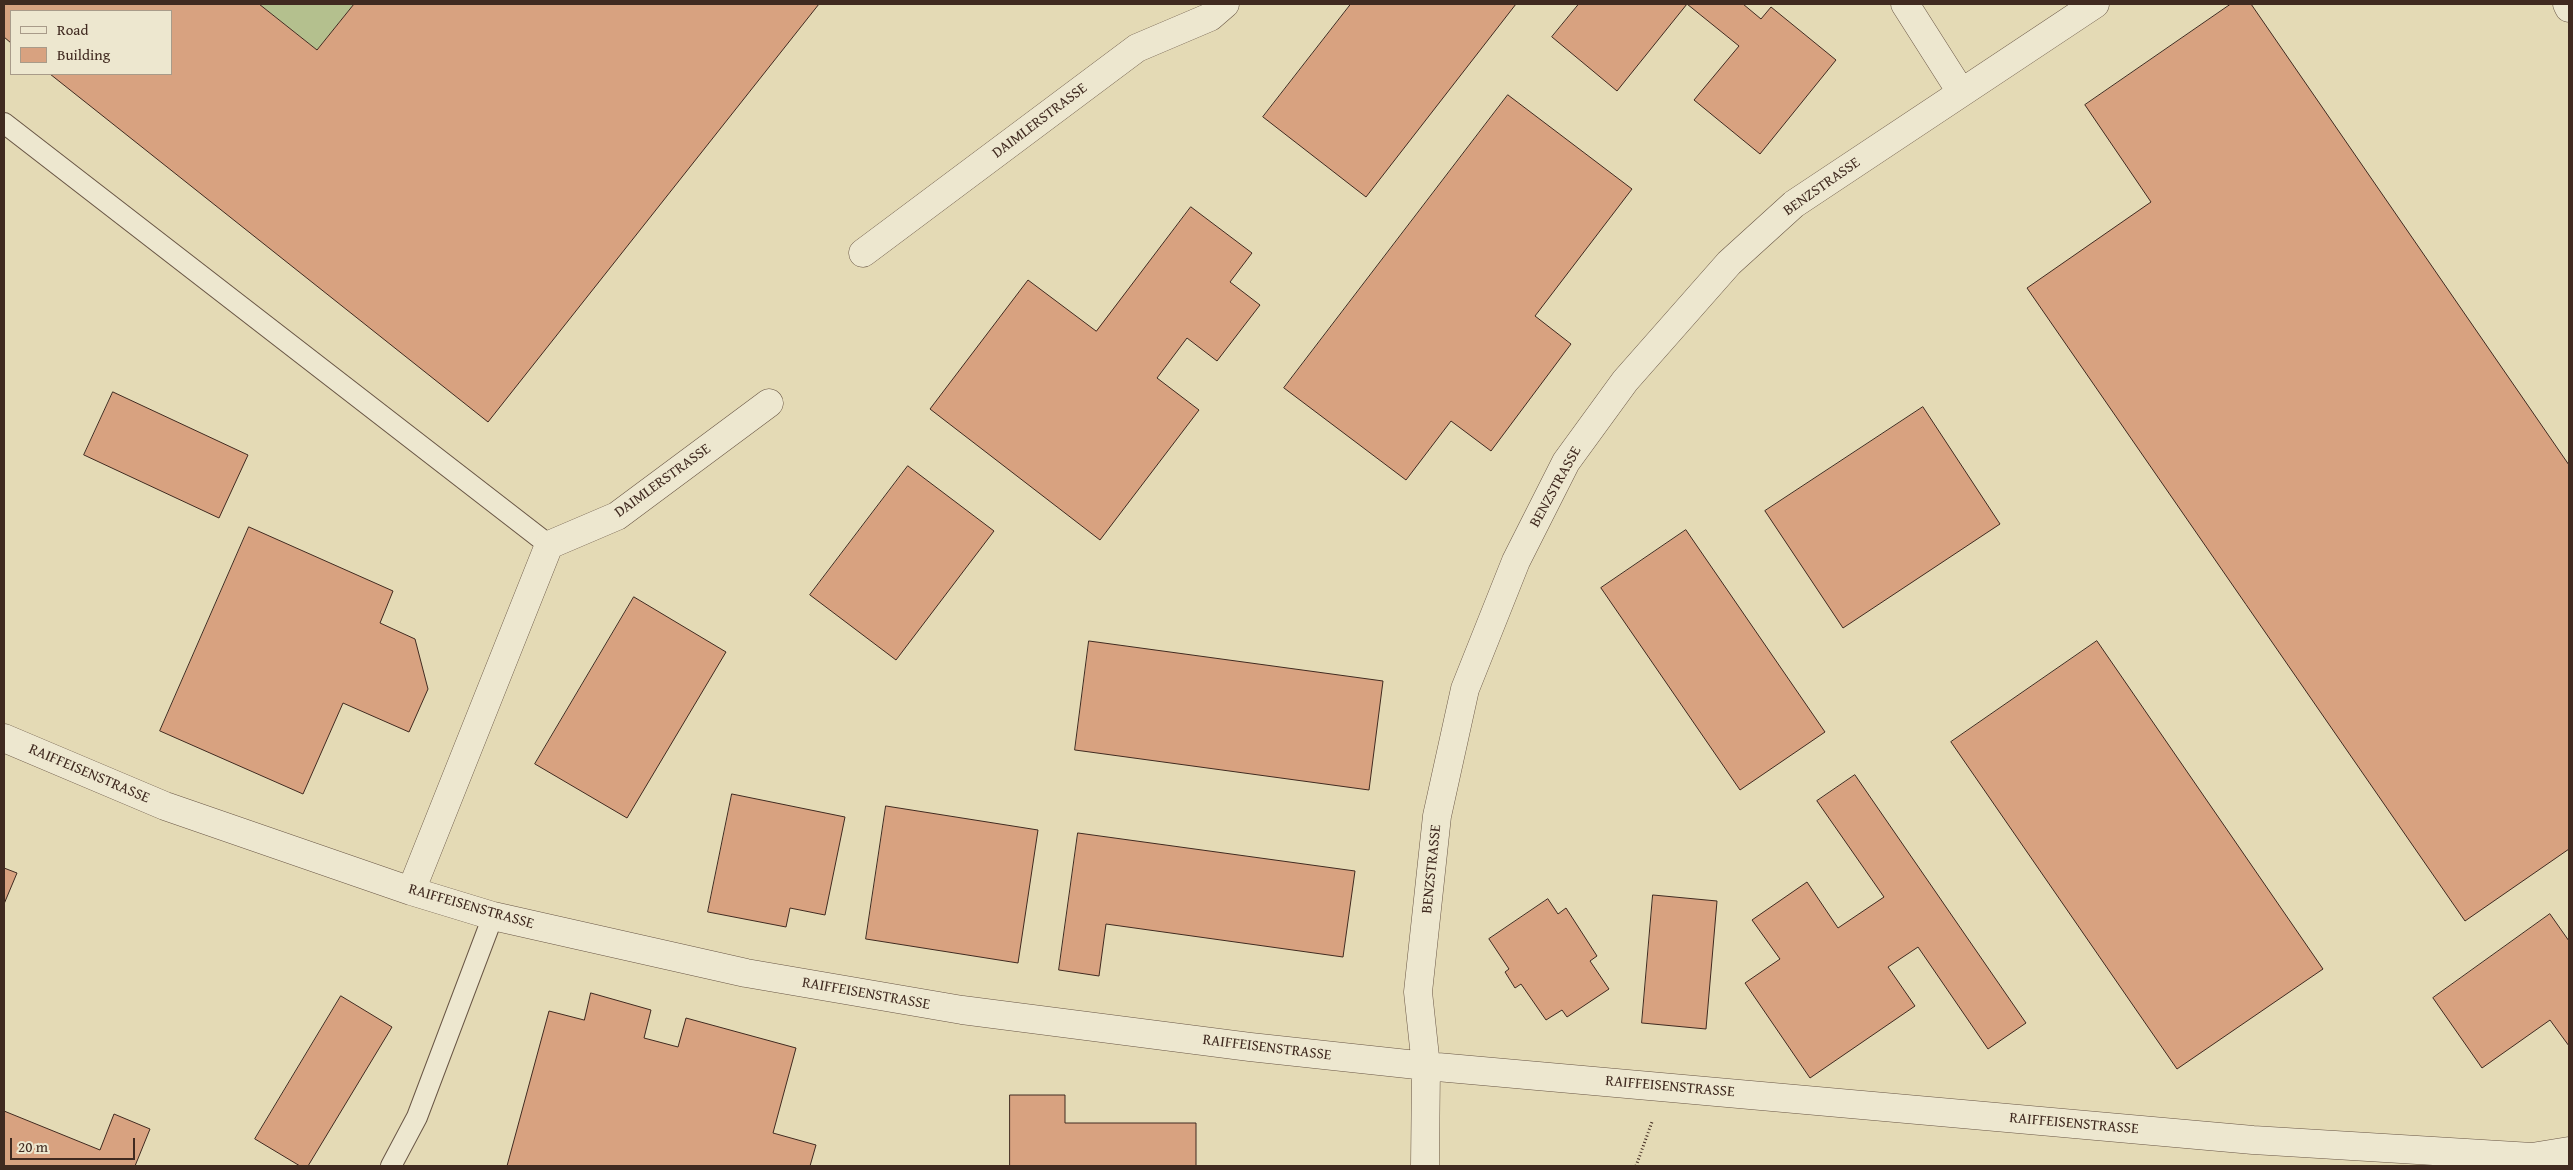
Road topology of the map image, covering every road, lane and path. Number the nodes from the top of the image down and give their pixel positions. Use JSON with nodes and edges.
{"nodes":[{"id":1,"x":1225,"y":4,"type":"edge"},
{"id":2,"x":1905,"y":4,"type":"edge"},
{"id":3,"x":2095,"y":4,"type":"edge"},
{"id":4,"x":2566,"y":4,"type":"edge"},
{"id":5,"x":2569,"y":8,"type":"edge"},
{"id":6,"x":1961,"y":92,"type":"junction"},
{"id":7,"x":4,"y":123,"type":"edge"},
{"id":8,"x":863,"y":253,"type":"dead end"},
{"id":9,"x":769,"y":403,"type":"dead end"},
{"id":10,"x":549,"y":545,"type":"junction"},
{"id":11,"x":4,"y":738,"type":"edge"},
{"id":12,"x":411,"y":891,"type":"junction"},
{"id":13,"x":493,"y":916,"type":"junction"},
{"id":14,"x":1426,"y":1066,"type":"junction"},
{"id":15,"x":1666,"y":1086,"type":"junction"},
{"id":16,"x":2569,"y":1151,"type":"edge"},
{"id":17,"x":391,"y":1166,"type":"edge"},
{"id":18,"x":1426,"y":1166,"type":"edge"},
{"id":19,"x":1636,"y":1166,"type":"edge"}],
"edges":[{"from":1,"to":8,"type":"street","name":"DAIMLERSTRASSE"},
{"from":2,"to":6,"type":"street"},
{"from":3,"to":6,"type":"street","name":"BENZSTRASSE"},
{"from":4,"to":5,"type":"street"},
{"from":6,"to":14,"type":"street","name":"BENZSTRASSE"},
{"from":7,"to":10,"type":"lane"},
{"from":9,"to":10,"type":"street","name":"DAIMLERSTRASSE"},
{"from":10,"to":12,"type":"street"},
{"from":11,"to":12,"type":"street","name":"RAIFFEISENSTRASSE"},
{"from":12,"to":13,"type":"street","name":"RAIFFEISENSTRASSE"},
{"from":13,"to":14,"type":"street","name":"RAIFFEISENSTRASSE"},
{"from":13,"to":17,"type":"lane"},
{"from":14,"to":15,"type":"street","name":"RAIFFEISENSTRASSE"},
{"from":14,"to":18,"type":"street","name":"BENZSTRASSE"},
{"from":15,"to":16,"type":"street","name":"RAIFFEISENSTRASSE"},
{"from":15,"to":19,"type":"path"}]}
